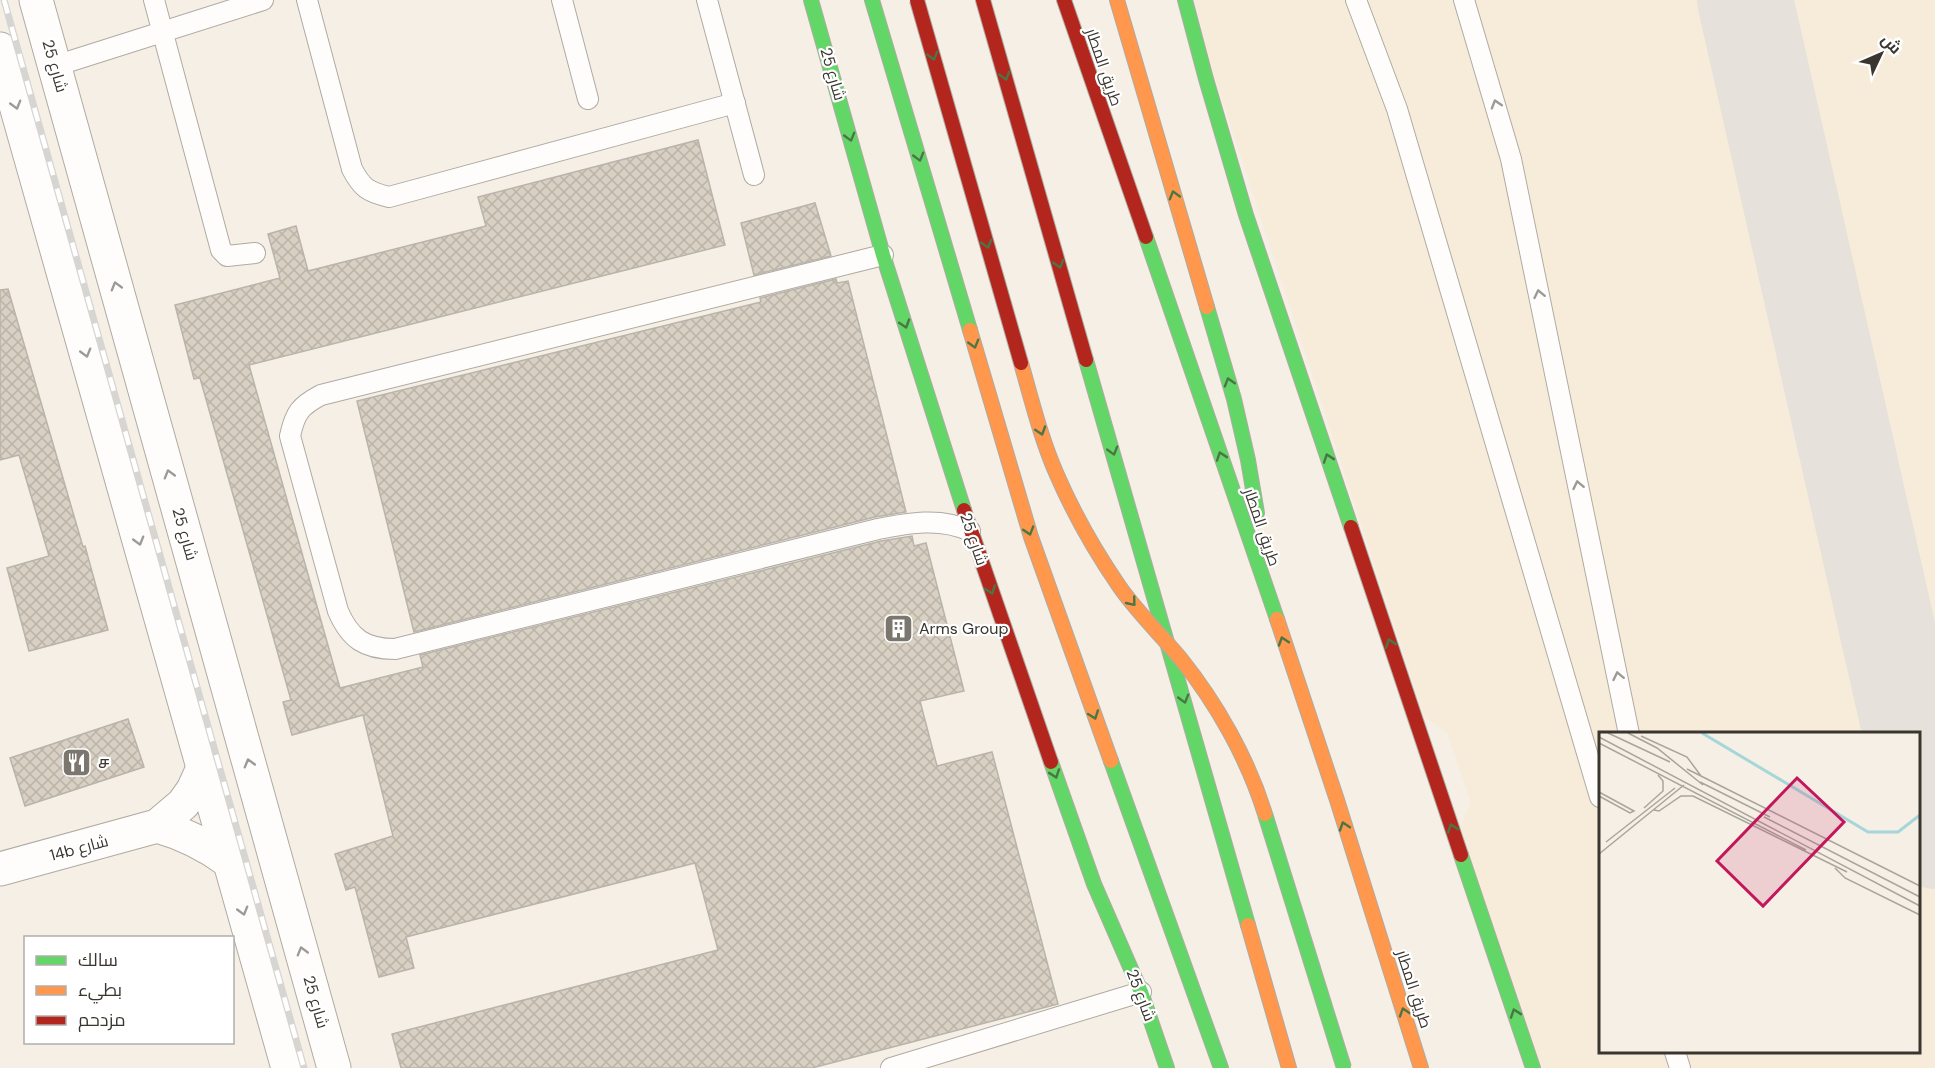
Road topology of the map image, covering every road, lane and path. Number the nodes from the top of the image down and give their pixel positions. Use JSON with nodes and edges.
{"nodes":[{"id":1,"x":36,"y":0,"type":"edge"},
{"id":2,"x":154,"y":0,"type":"edge"},
{"id":3,"x":263,"y":0,"type":"edge"},
{"id":4,"x":307,"y":0,"type":"edge"},
{"id":5,"x":562,"y":0,"type":"edge"},
{"id":6,"x":707,"y":0,"type":"edge"},
{"id":7,"x":811,"y":0,"type":"edge"},
{"id":8,"x":872,"y":0,"type":"edge"},
{"id":9,"x":917,"y":0,"type":"edge"},
{"id":10,"x":982,"y":0,"type":"edge"},
{"id":11,"x":1064,"y":0,"type":"edge"},
{"id":12,"x":1117,"y":0,"type":"edge"},
{"id":13,"x":1185,"y":0,"type":"edge"},
{"id":14,"x":1356,"y":0,"type":"edge"},
{"id":15,"x":1464,"y":0,"type":"edge"},
{"id":16,"x":162,"y":32,"type":"junction"},
{"id":17,"x":0,"y":49,"type":"edge"},
{"id":18,"x":55,"y":66,"type":"junction"},
{"id":19,"x":588,"y":99,"type":"dead end"},
{"id":20,"x":735,"y":104,"type":"junction"},
{"id":21,"x":754,"y":175,"type":"dead end"},
{"id":22,"x":255,"y":253,"type":"dead end"},
{"id":23,"x":883,"y":255,"type":"junction"},
{"id":24,"x":970,"y":531,"type":"junction"},
{"id":25,"x":1264,"y":584,"type":"junction"},
{"id":26,"x":1629,"y":732,"type":"edge"},
{"id":27,"x":203,"y":768,"type":"junction"},
{"id":28,"x":1599,"y":794,"type":"edge"},
{"id":29,"x":157,"y":826,"type":"junction"},
{"id":30,"x":230,"y":862,"type":"junction"},
{"id":31,"x":0,"y":869,"type":"edge"},
{"id":32,"x":1141,"y":992,"type":"junction"},
{"id":33,"x":1675,"y":1053,"type":"edge"},
{"id":34,"x":288,"y":1068,"type":"edge"},
{"id":35,"x":334,"y":1068,"type":"edge"},
{"id":36,"x":891,"y":1068,"type":"edge"},
{"id":37,"x":1167,"y":1068,"type":"edge"},
{"id":38,"x":1221,"y":1068,"type":"edge"},
{"id":39,"x":1288,"y":1068,"type":"edge"},
{"id":40,"x":1344,"y":1068,"type":"edge"},
{"id":41,"x":1421,"y":1068,"type":"edge"},
{"id":42,"x":1533,"y":1068,"type":"edge"},
{"id":43,"x":1680,"y":1068,"type":"edge"}],
"edges":[{"from":1,"to":18,"type":"street","name":"شارع 25"},
{"from":2,"to":16,"type":"lane"},
{"from":3,"to":16,"type":"lane"},
{"from":4,"to":20,"type":"lane"},
{"from":5,"to":19,"type":"lane"},
{"from":6,"to":20,"type":"lane"},
{"from":7,"to":23,"type":"main road","name":"شارع 25","one_way":true},
{"from":8,"to":38,"type":"main road","one_way":true},
{"from":9,"to":40,"type":"main road","one_way":true,"bridge":true},
{"from":10,"to":39,"type":"main road","one_way":true},
{"from":25,"to":11,"type":"main road","name":"طريق المطار","one_way":true},
{"from":25,"to":12,"type":"main road","one_way":true},
{"from":42,"to":13,"type":"main road","one_way":true},
{"from":14,"to":28,"type":"lane"},
{"from":26,"to":15,"type":"lane","one_way":true},
{"from":16,"to":18,"type":"lane"},
{"from":16,"to":22,"type":"lane"},
{"from":17,"to":27,"type":"street","one_way":true},
{"from":35,"to":18,"type":"street","name":"شارع 25","one_way":true},
{"from":20,"to":21,"type":"lane"},
{"from":23,"to":24,"type":"main road","name":"شارع 25","one_way":true},
{"from":23,"to":24,"type":"lane"},
{"from":24,"to":32,"type":"main road","name":"شارع 25","one_way":true},
{"from":41,"to":25,"type":"main road","name":"طريق المطار","one_way":true},
{"from":27,"to":29,"type":"street","name":"14b شارع"},
{"from":27,"to":30,"type":"street"},
{"from":29,"to":30,"type":"street"},
{"from":29,"to":31,"type":"street","name":"14b شارع"},
{"from":30,"to":34,"type":"street","one_way":true},
{"from":32,"to":36,"type":"lane"},
{"from":32,"to":37,"type":"main road","name":"شارع 25"},
{"from":33,"to":43,"type":"lane"}]}
